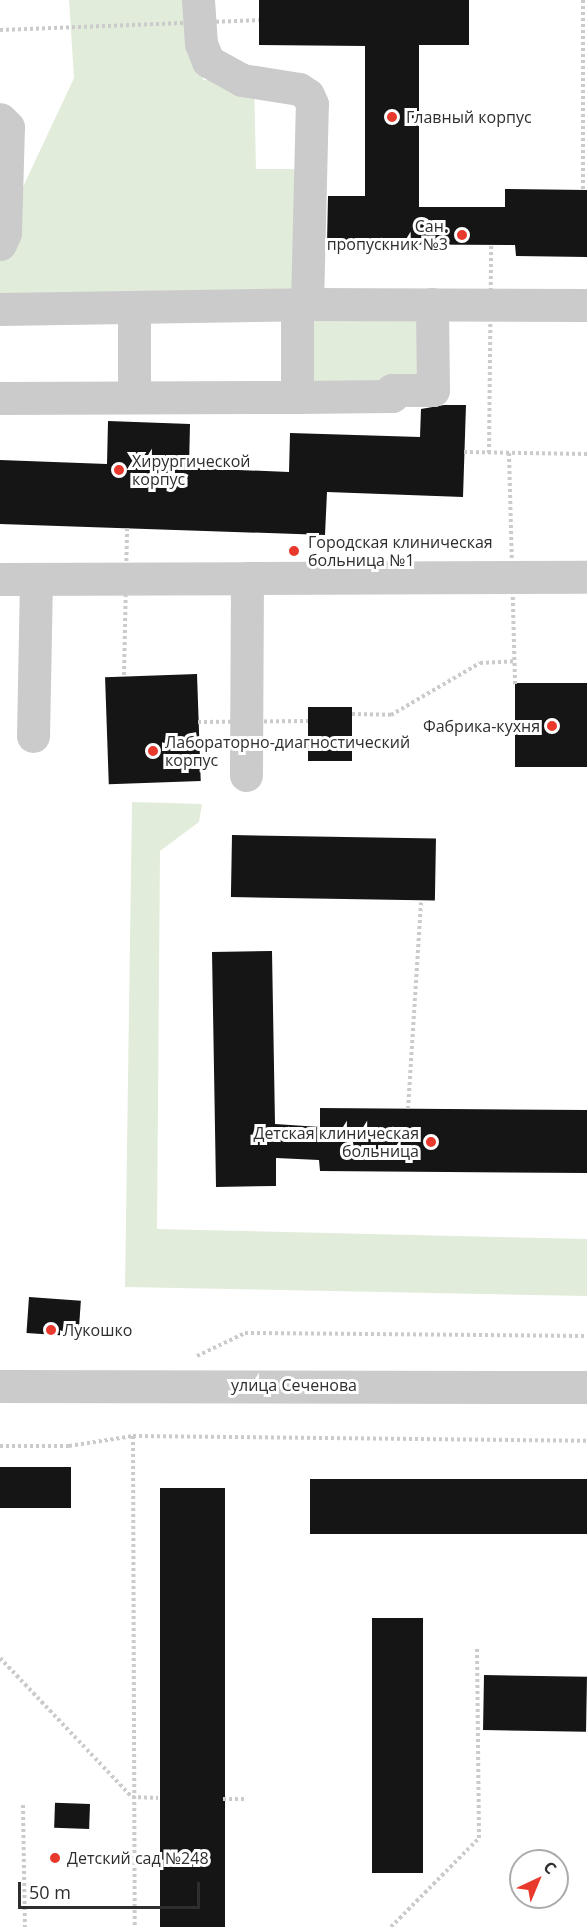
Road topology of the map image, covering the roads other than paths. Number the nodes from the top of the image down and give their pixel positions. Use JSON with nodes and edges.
{"nodes":[{"id":1,"x":198,"y":0,"type":"edge"},
{"id":2,"x":0,"y":119,"type":"edge"},
{"id":3,"x":0,"y":244,"type":"edge"},
{"id":4,"x":302,"y":304,"type":"junction"},
{"id":5,"x":432,"y":304,"type":"junction"},
{"id":6,"x":587,"y":305,"type":"edge"},
{"id":7,"x":134,"y":307,"type":"junction"},
{"id":8,"x":0,"y":309,"type":"edge"},
{"id":9,"x":134,"y":397,"type":"junction"},
{"id":10,"x":297,"y":397,"type":"junction"},
{"id":11,"x":0,"y":398,"type":"edge"},
{"id":12,"x":587,"y":577,"type":"edge"},
{"id":13,"x":247,"y":578,"type":"junction"},
{"id":14,"x":0,"y":579,"type":"edge"},
{"id":15,"x":36,"y":579,"type":"junction"},
{"id":16,"x":33,"y":736,"type":"dead end"},
{"id":17,"x":246,"y":775,"type":"dead end"},
{"id":18,"x":0,"y":1386,"type":"edge"},
{"id":19,"x":587,"y":1387,"type":"edge"}],
"edges":[{"from":1,"to":4,"type":"street"},
{"from":2,"to":3,"type":"street"},
{"from":4,"to":5,"type":"street"},
{"from":4,"to":7,"type":"street"},
{"from":4,"to":10,"type":"street"},
{"from":5,"to":6,"type":"street"},
{"from":5,"to":10,"type":"street"},
{"from":7,"to":8,"type":"street"},
{"from":7,"to":9,"type":"street"},
{"from":9,"to":10,"type":"street"},
{"from":9,"to":11,"type":"street"},
{"from":12,"to":13,"type":"street"},
{"from":13,"to":15,"type":"street"},
{"from":13,"to":17,"type":"street"},
{"from":14,"to":15,"type":"street"},
{"from":15,"to":16,"type":"street"},
{"from":18,"to":19,"type":"street","name":"улица Сеченова"}]}
